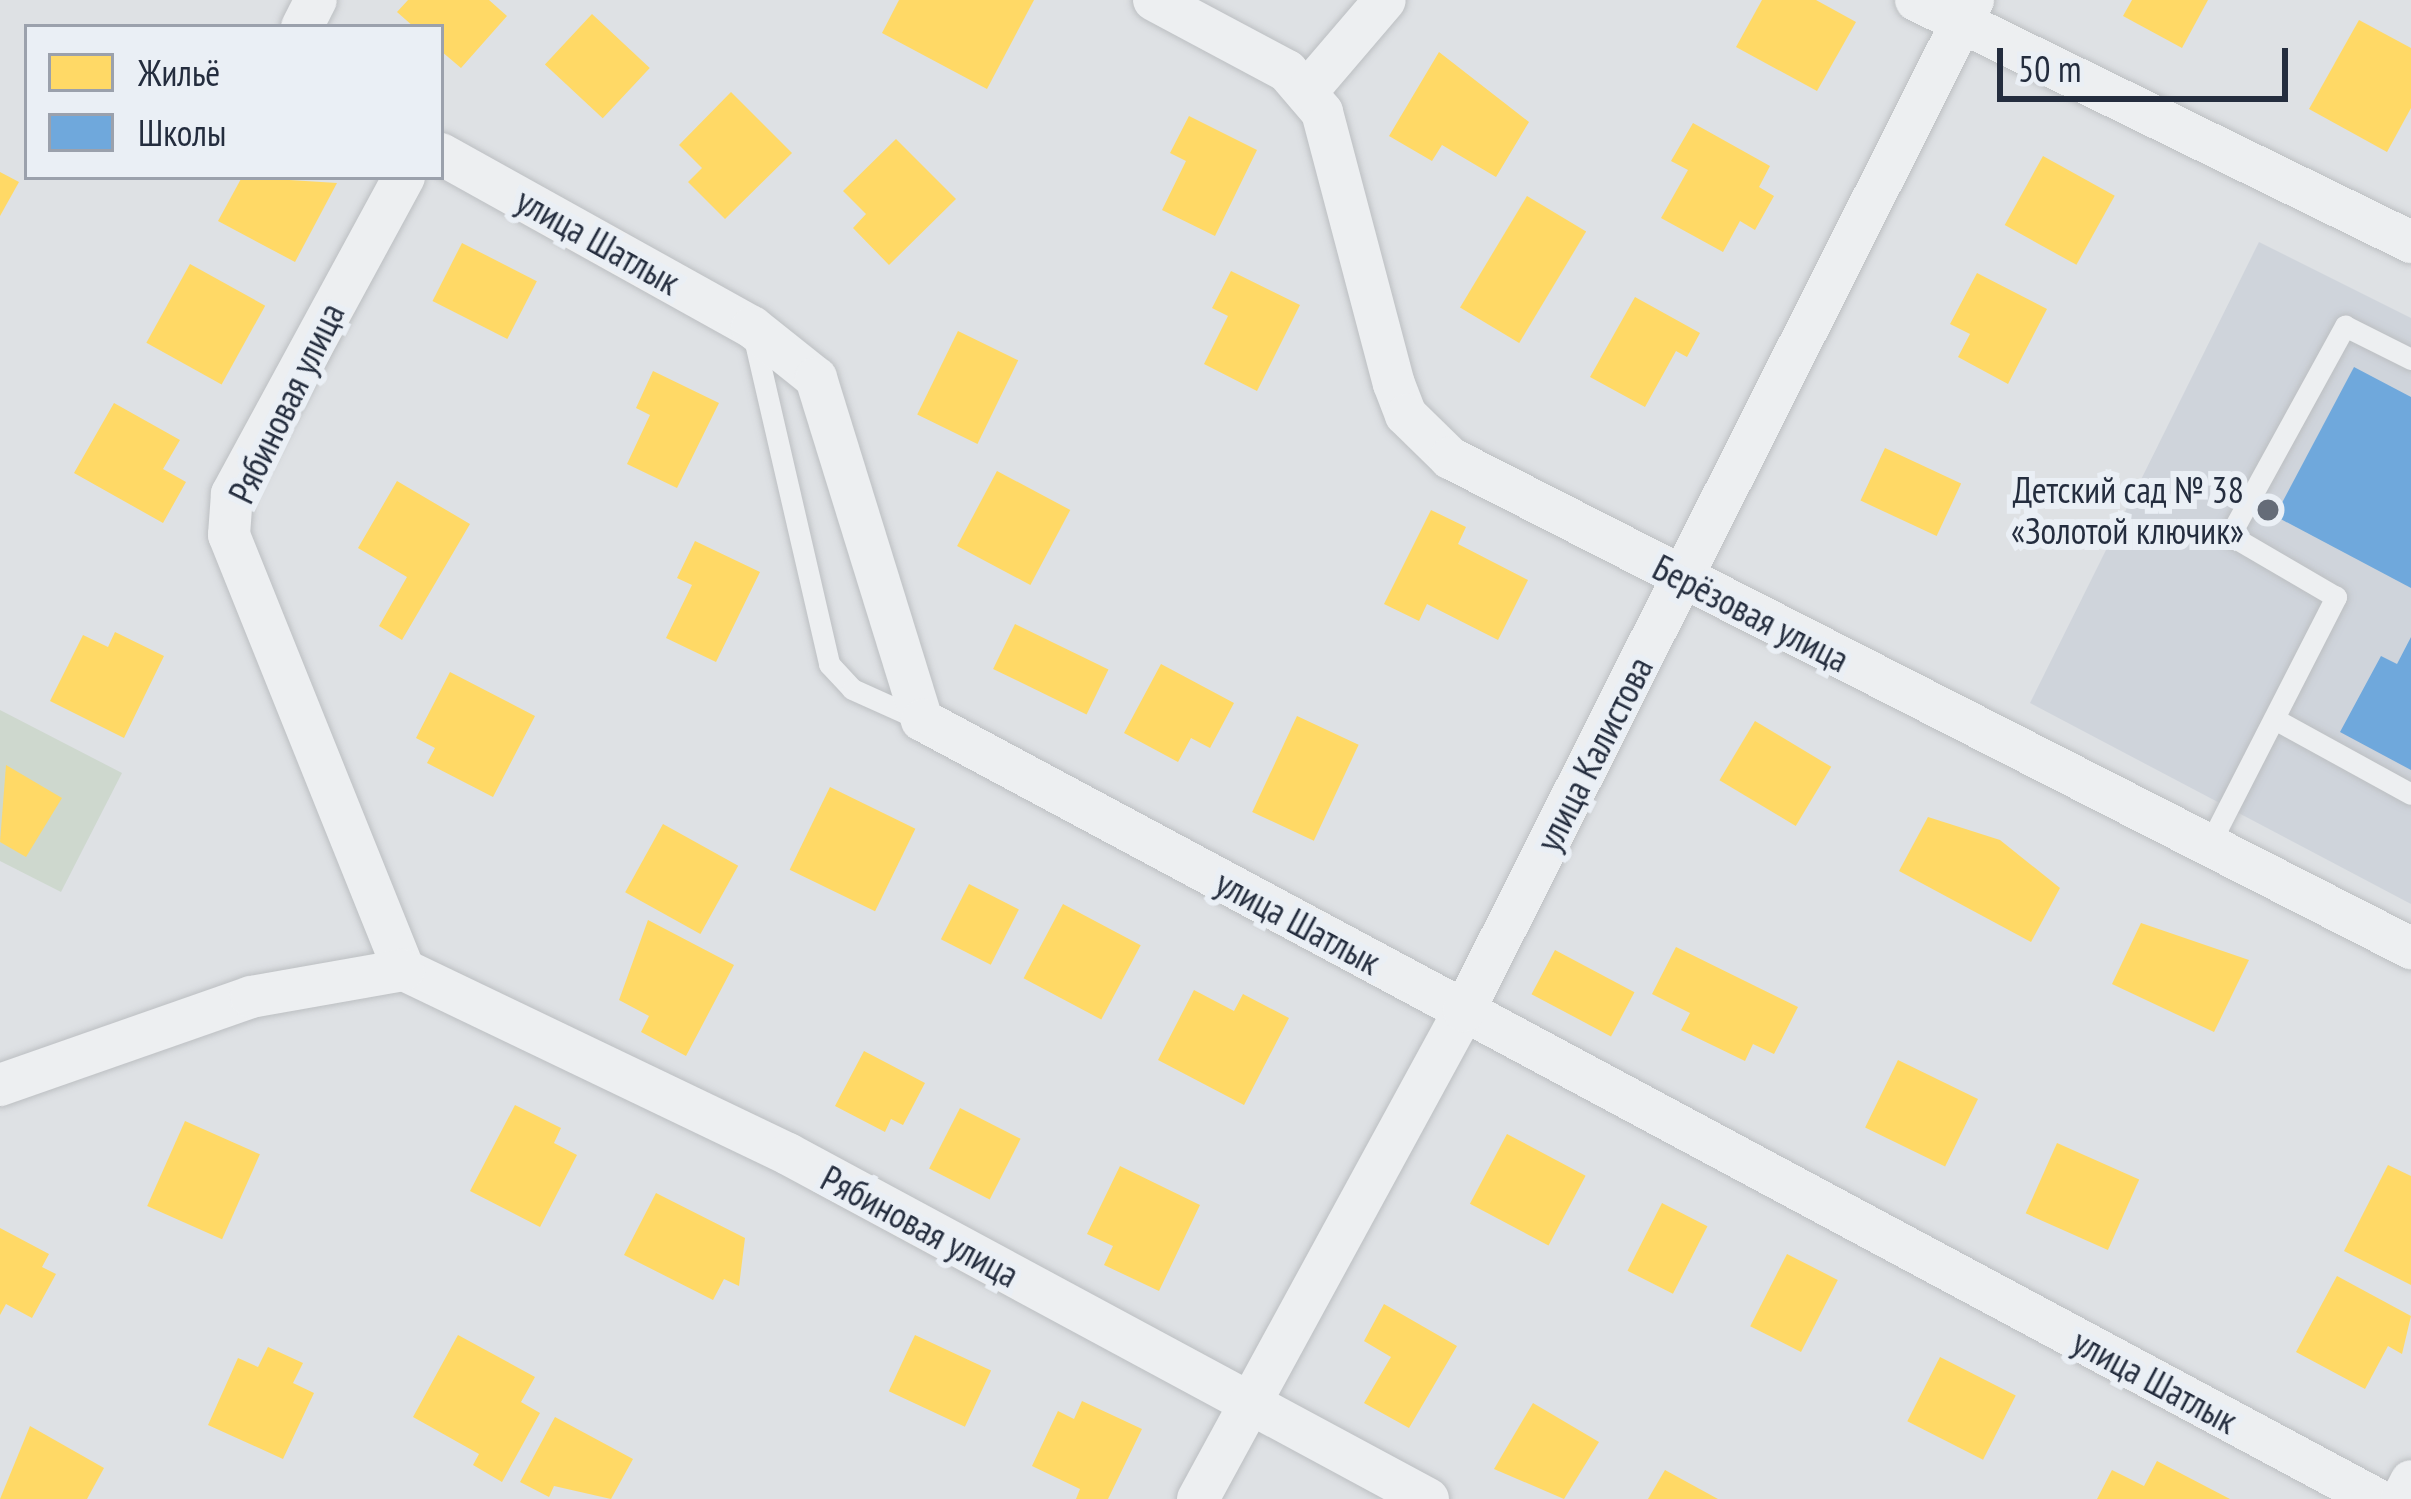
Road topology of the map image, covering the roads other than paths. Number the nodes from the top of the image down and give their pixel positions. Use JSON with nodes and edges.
{"nodes":[{"id":1,"x":1154,"y":0,"type":"edge"},
{"id":2,"x":1385,"y":0,"type":"edge"},
{"id":3,"x":1916,"y":0,"type":"edge"},
{"id":4,"x":1967,"y":11,"type":"edge"},
{"id":5,"x":1308,"y":90,"type":"junction"},
{"id":6,"x":444,"y":156,"type":"edge"},
{"id":7,"x":402,"y":180,"type":"edge"},
{"id":8,"x":2411,"y":242,"type":"edge"},
{"id":9,"x":752,"y":327,"type":"junction"},
{"id":10,"x":2411,"y":359,"type":"edge"},
{"id":11,"x":1682,"y":578,"type":"junction"},
{"id":12,"x":922,"y":720,"type":"junction"},
{"id":13,"x":2280,"y":722,"type":"junction"},
{"id":14,"x":2411,"y":794,"type":"edge"},
{"id":15,"x":2209,"y":845,"type":"junction"},
{"id":16,"x":2411,"y":948,"type":"edge"},
{"id":17,"x":404,"y":970,"type":"junction"},
{"id":18,"x":1464,"y":1011,"type":"junction"},
{"id":19,"x":0,"y":1085,"type":"edge"},
{"id":20,"x":1249,"y":1404,"type":"junction"},
{"id":21,"x":2411,"y":1481,"type":"edge"},
{"id":22,"x":1198,"y":1499,"type":"edge"},
{"id":23,"x":1428,"y":1499,"type":"edge"},
{"id":24,"x":2376,"y":1499,"type":"edge"},
{"id":25,"x":2402,"y":1499,"type":"edge"}],
"edges":[{"from":1,"to":5,"type":"street"},
{"from":2,"to":5,"type":"street"},
{"from":3,"to":4,"type":"street"},
{"from":4,"to":8,"type":"street"},
{"from":4,"to":11,"type":"street","name":"улица Калистова"},
{"from":5,"to":11,"type":"street","name":"Берёзовая улица"},
{"from":6,"to":9,"type":"street","name":"улица Шатлык"},
{"from":7,"to":17,"type":"street","name":"Рябиновая улица"},
{"from":9,"to":12,"type":"street","name":"улица Шатлык"},
{"from":9,"to":12,"type":"lane"},
{"from":10,"to":13,"type":"lane"},
{"from":11,"to":15,"type":"street","name":"Берёзовая улица"},
{"from":11,"to":18,"type":"street","name":"улица Калистова"},
{"from":12,"to":18,"type":"street","name":"улица Шатлык"},
{"from":13,"to":14,"type":"lane"},
{"from":13,"to":15,"type":"lane"},
{"from":15,"to":16,"type":"street","name":"Берёзовая улица"},
{"from":17,"to":19,"type":"street"},
{"from":17,"to":20,"type":"street","name":"Рябиновая улица"},
{"from":18,"to":20,"type":"street","name":"улица Калистова"},
{"from":18,"to":24,"type":"street","name":"улица Шатлык"},
{"from":20,"to":22,"type":"street","name":"улица Калистова"},
{"from":20,"to":23,"type":"street","name":"Рябиновая улица"},
{"from":21,"to":25,"type":"street"}]}
